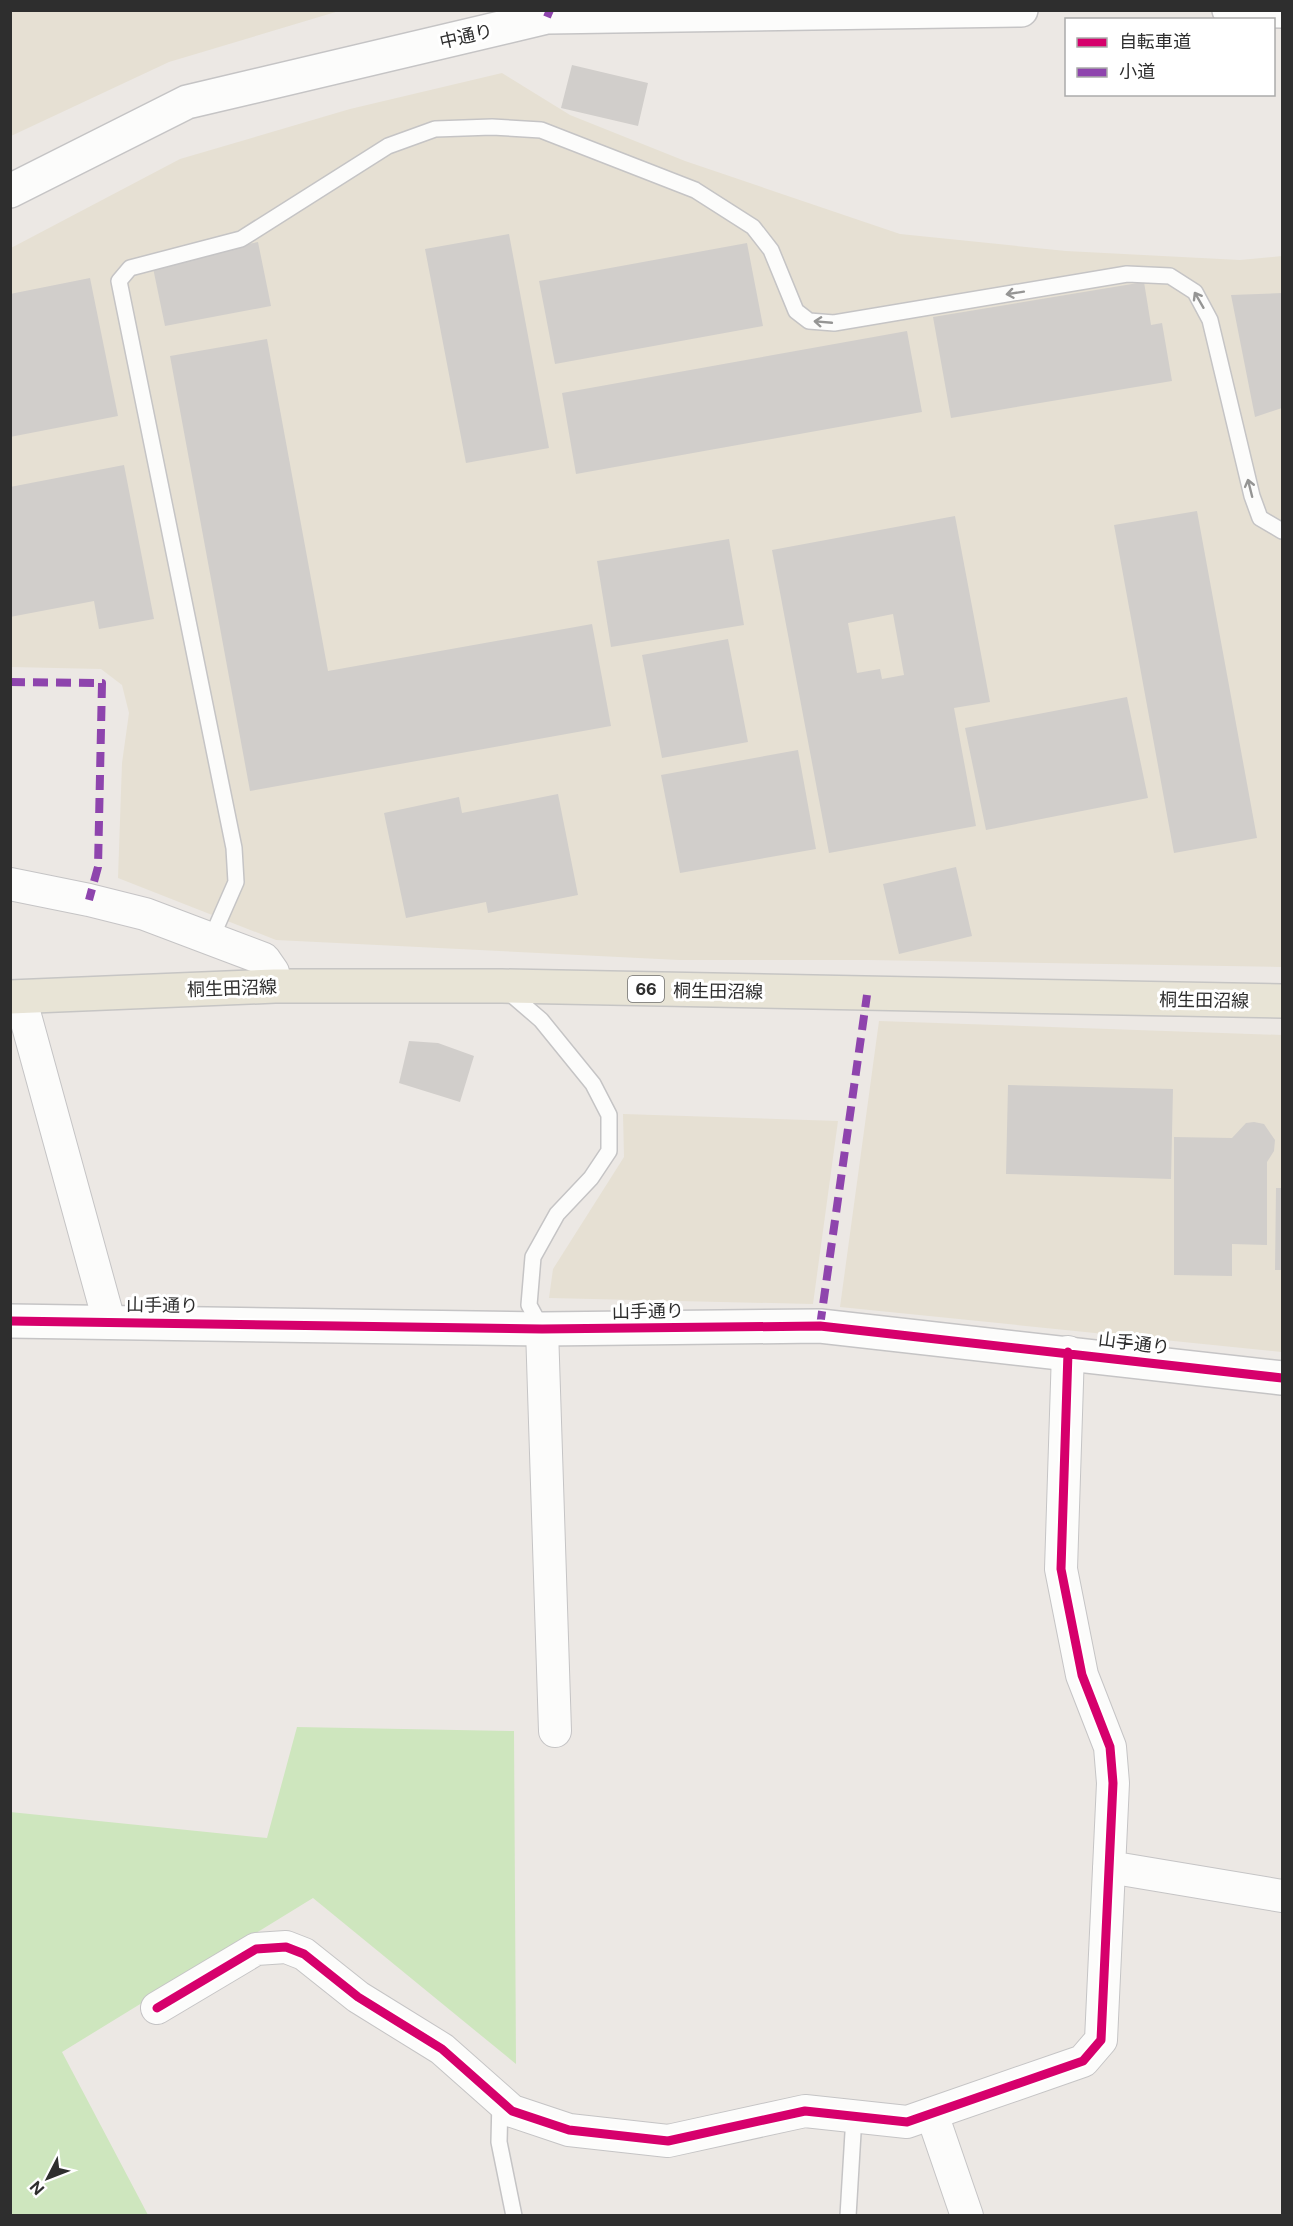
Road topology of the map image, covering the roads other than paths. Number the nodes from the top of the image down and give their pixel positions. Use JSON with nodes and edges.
{"nodes":[{"id":1,"x":1021,"y":10,"type":"edge"},
{"id":2,"x":1229,"y":10,"type":"edge"},
{"id":3,"x":1282,"y":11,"type":"edge"},
{"id":4,"x":10,"y":191,"type":"edge"},
{"id":5,"x":1282,"y":531,"type":"edge"},
{"id":6,"x":10,"y":884,"type":"edge"},
{"id":7,"x":211,"y":939,"type":"junction"},
{"id":8,"x":275,"y":986,"type":"junction"},
{"id":9,"x":502,"y":986,"type":"junction"},
{"id":10,"x":15,"y":997,"type":"edge"},
{"id":11,"x":1282,"y":1001,"type":"edge"},
{"id":12,"x":10,"y":1321,"type":"edge"},
{"id":13,"x":109,"y":1321,"type":"junction"},
{"id":14,"x":542,"y":1329,"type":"junction"},
{"id":15,"x":1068,"y":1352,"type":"junction"},
{"id":16,"x":1282,"y":1378,"type":"edge"},
{"id":17,"x":555,"y":1731,"type":"dead end"},
{"id":18,"x":1109,"y":1867,"type":"junction"},
{"id":19,"x":1282,"y":1896,"type":"edge"},
{"id":20,"x":156,"y":2008,"type":"dead end"},
{"id":21,"x":500,"y":2100,"type":"junction"},
{"id":22,"x":932,"y":2114,"type":"junction"},
{"id":23,"x":854,"y":2116,"type":"junction"},
{"id":24,"x":514,"y":2216,"type":"edge"},
{"id":25,"x":848,"y":2216,"type":"edge"},
{"id":26,"x":967,"y":2216,"type":"edge"}],
"edges":[{"from":1,"to":4,"type":"street","name":"中通り"},
{"from":2,"to":3,"type":"street"},
{"from":5,"to":7,"type":"lane","one_way":true},
{"from":6,"to":7,"type":"street"},
{"from":7,"to":8,"type":"street"},
{"from":8,"to":9,"type":"main road","name":"桐生田沼線","number":"66"},
{"from":8,"to":10,"type":"main road","name":"桐生田沼線","number":"66"},
{"from":9,"to":11,"type":"main road","name":"桐生田沼線","number":"66"},
{"from":9,"to":14,"type":"lane"},
{"from":10,"to":13,"type":"street"},
{"from":12,"to":13,"type":"street","name":"山手通り"},
{"from":13,"to":14,"type":"street","name":"山手通り"},
{"from":14,"to":15,"type":"street","name":"山手通り"},
{"from":14,"to":17,"type":"street"},
{"from":15,"to":16,"type":"street","name":"山手通り"},
{"from":15,"to":18,"type":"street"},
{"from":18,"to":19,"type":"street"},
{"from":18,"to":22,"type":"street"},
{"from":20,"to":21,"type":"street"},
{"from":21,"to":23,"type":"street"},
{"from":21,"to":24,"type":"lane"},
{"from":22,"to":23,"type":"street"},
{"from":22,"to":26,"type":"street"},
{"from":23,"to":25,"type":"lane"}]}
